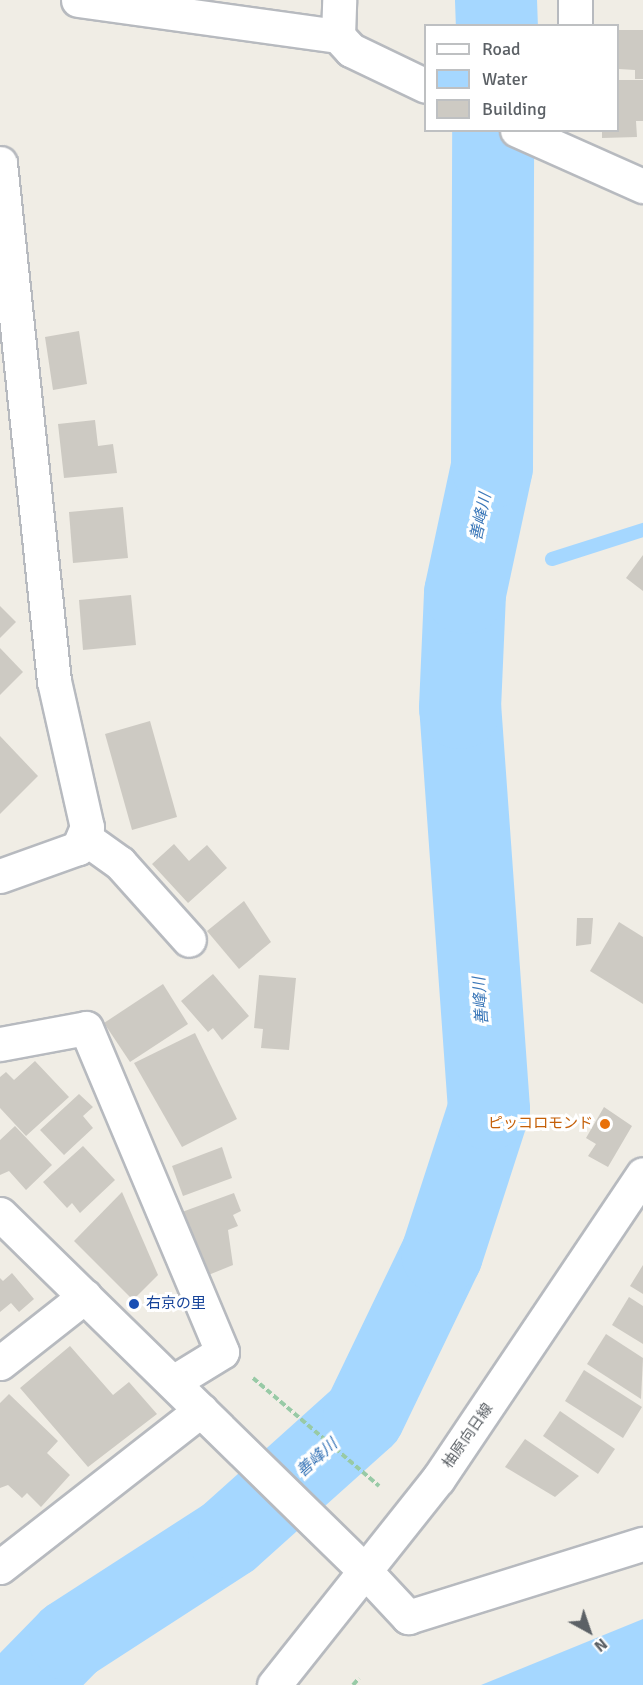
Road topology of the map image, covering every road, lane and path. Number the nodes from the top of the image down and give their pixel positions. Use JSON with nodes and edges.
{"nodes":[{"id":1,"x":78,"y":0,"type":"edge"},
{"id":2,"x":339,"y":0,"type":"edge"},
{"id":3,"x":575,"y":0,"type":"edge"},
{"id":4,"x":575,"y":24,"type":"edge"},
{"id":5,"x":344,"y":43,"type":"junction"},
{"id":6,"x":424,"y":85,"type":"edge"},
{"id":7,"x":525,"y":132,"type":"edge"},
{"id":8,"x":574,"y":144,"type":"edge"},
{"id":9,"x":0,"y":163,"type":"edge"},
{"id":10,"x":643,"y":186,"type":"edge"},
{"id":11,"x":5,"y":249,"type":"edge"},
{"id":12,"x":85,"y":838,"type":"junction"},
{"id":13,"x":1,"y":874,"type":"edge"},
{"id":14,"x":189,"y":940,"type":"dead end"},
{"id":15,"x":0,"y":1044,"type":"edge"},
{"id":16,"x":643,"y":1174,"type":"edge"},
{"id":17,"x":0,"y":1214,"type":"edge"},
{"id":18,"x":85,"y":1296,"type":"junction"},
{"id":19,"x":222,"y":1352,"type":"junction"},
{"id":20,"x":0,"y":1363,"type":"edge"},
{"id":21,"x":189,"y":1398,"type":"junction"},
{"id":22,"x":385,"y":1490,"type":"dead end"},
{"id":23,"x":643,"y":1544,"type":"edge"},
{"id":24,"x":0,"y":1567,"type":"edge"},
{"id":25,"x":366,"y":1572,"type":"junction"},
{"id":26,"x":359,"y":1678,"type":"dead end"},
{"id":27,"x":274,"y":1685,"type":"edge"},
{"id":28,"x":353,"y":1685,"type":"edge"}],
"edges":[{"from":1,"to":5,"type":"street"},
{"from":2,"to":5,"type":"street"},
{"from":3,"to":4,"type":"street"},
{"from":5,"to":6,"type":"street"},
{"from":7,"to":8,"type":"street"},
{"from":8,"to":10,"type":"street"},
{"from":9,"to":11,"type":"street"},
{"from":11,"to":12,"type":"street"},
{"from":12,"to":13,"type":"street"},
{"from":12,"to":14,"type":"street"},
{"from":15,"to":19,"type":"street"},
{"from":16,"to":25,"type":"street","name":"柚原向日線"},
{"from":17,"to":18,"type":"street"},
{"from":18,"to":20,"type":"street"},
{"from":18,"to":21,"type":"street"},
{"from":19,"to":21,"type":"street"},
{"from":19,"to":22,"type":"path"},
{"from":21,"to":24,"type":"street"},
{"from":21,"to":25,"type":"street"},
{"from":23,"to":25,"type":"street"},
{"from":25,"to":27,"type":"street","name":"柚原向日線"},
{"from":26,"to":28,"type":"path"}]}
